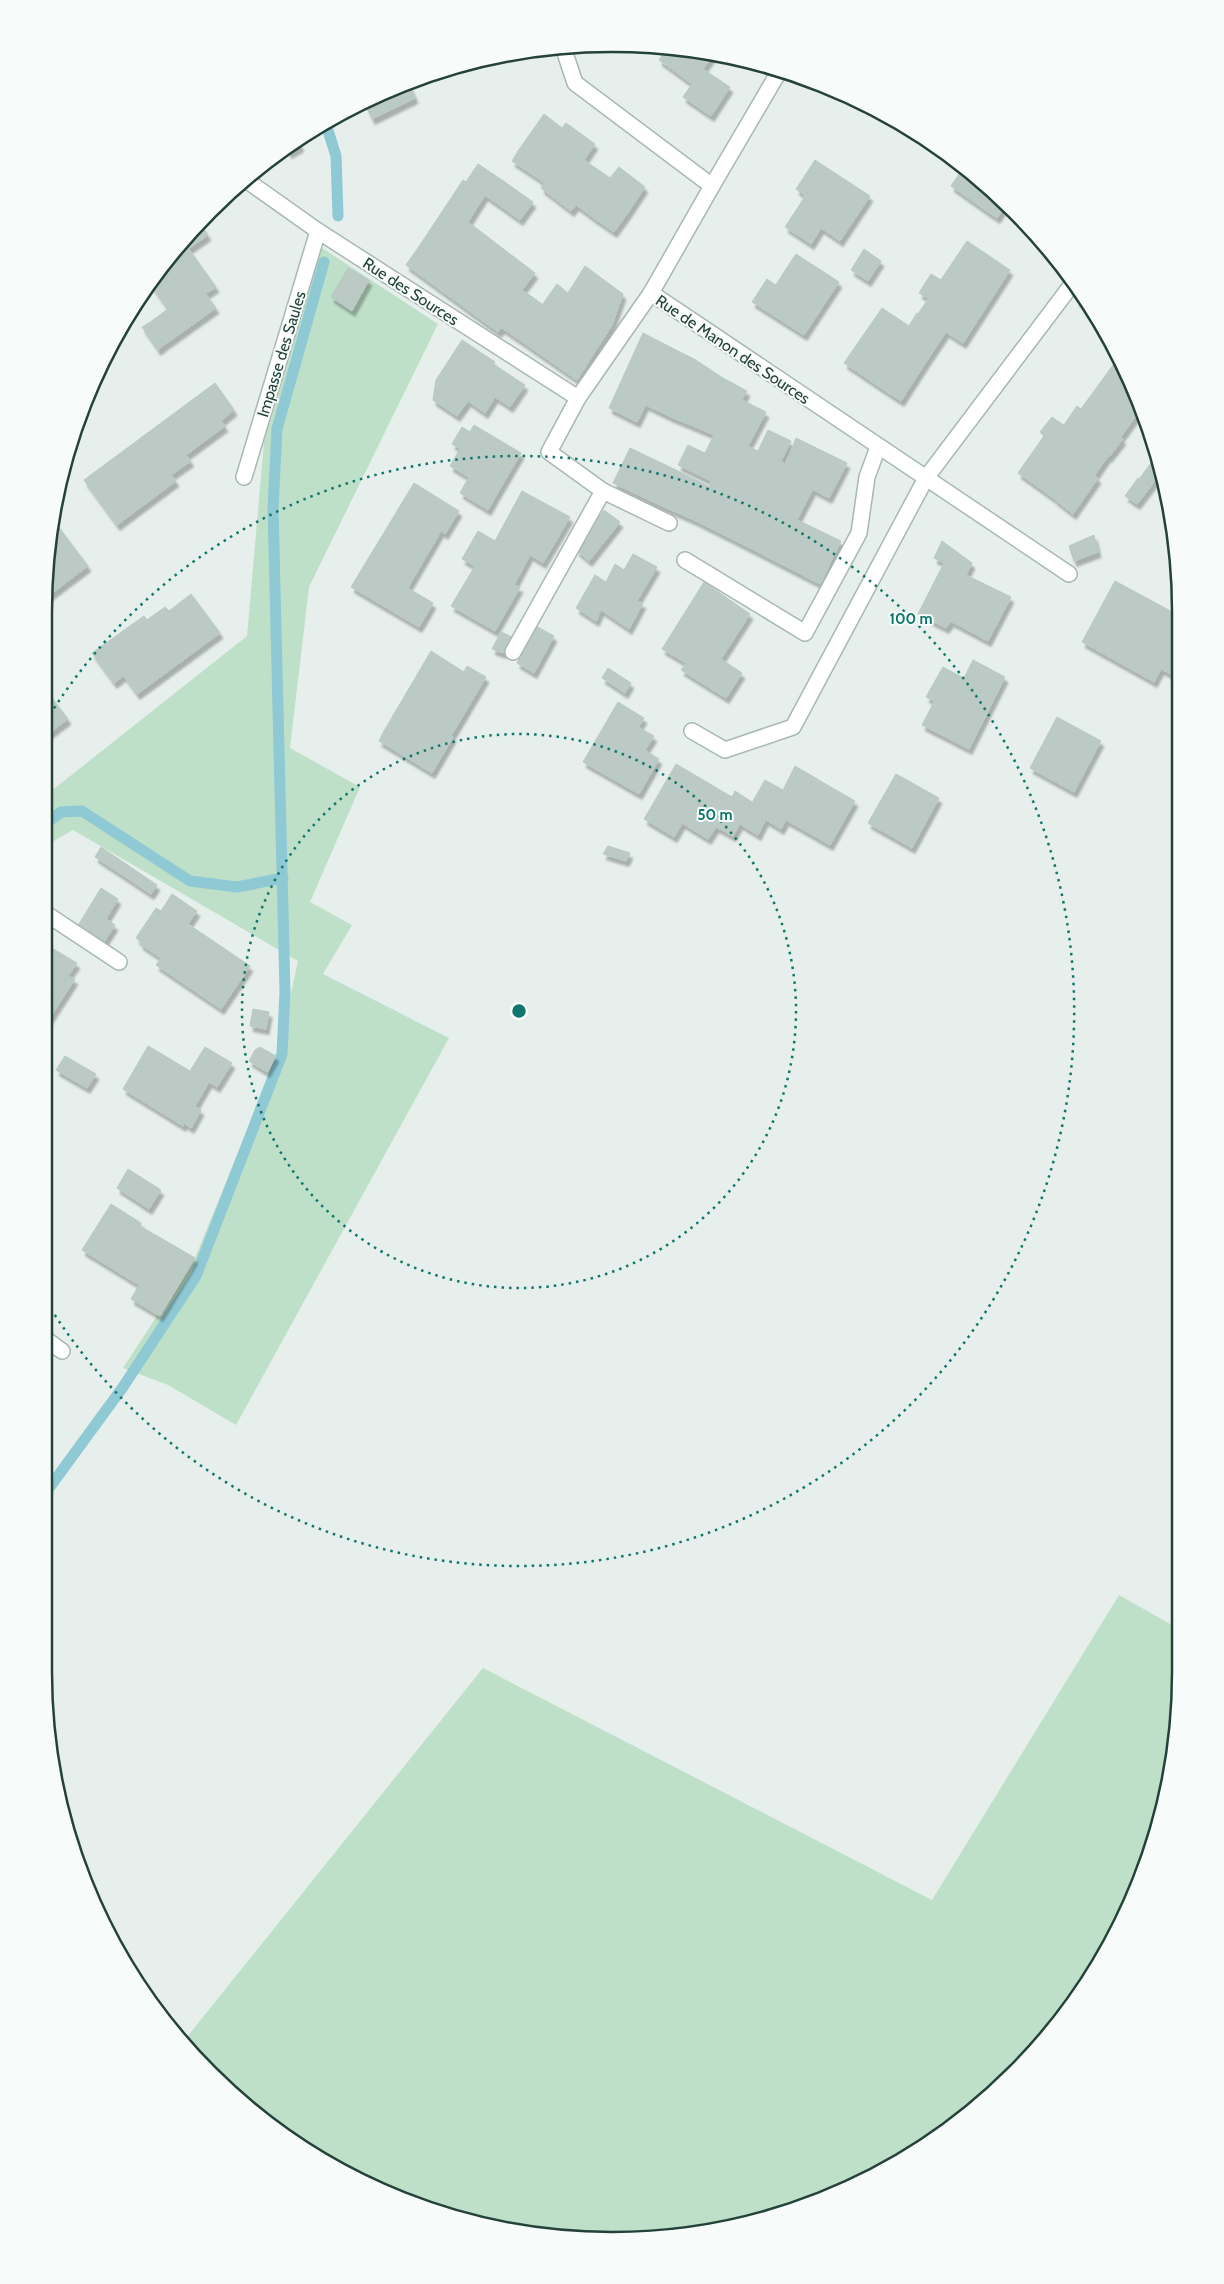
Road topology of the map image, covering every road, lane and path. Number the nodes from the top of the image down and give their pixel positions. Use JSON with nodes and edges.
{"nodes":[{"id":1,"x":566,"y":55,"type":"edge"},
{"id":2,"x":776,"y":77,"type":"edge"},
{"id":3,"x":252,"y":184,"type":"edge"},
{"id":4,"x":712,"y":186,"type":"junction"},
{"id":5,"x":318,"y":231,"type":"junction"},
{"id":6,"x":1069,"y":289,"type":"edge"},
{"id":7,"x":651,"y":294,"type":"junction"},
{"id":8,"x":578,"y":398,"type":"junction"},
{"id":9,"x":878,"y":447,"type":"junction"},
{"id":10,"x":244,"y":477,"type":"dead end"},
{"id":11,"x":926,"y":478,"type":"junction"},
{"id":12,"x":604,"y":490,"type":"junction"},
{"id":13,"x":669,"y":523,"type":"dead end"},
{"id":14,"x":685,"y":560,"type":"dead end"},
{"id":15,"x":1068,"y":574,"type":"dead end"},
{"id":16,"x":513,"y":652,"type":"dead end"},
{"id":17,"x":692,"y":731,"type":"dead end"},
{"id":18,"x":52,"y":918,"type":"edge"},
{"id":19,"x":119,"y":962,"type":"dead end"},
{"id":20,"x":52,"y":1344,"type":"edge"},
{"id":21,"x":62,"y":1351,"type":"dead end"}],
"edges":[{"from":1,"to":4,"type":"street"},
{"from":2,"to":4,"type":"street","name":"Rue de Manon des Sources"},
{"from":3,"to":5,"type":"street","name":"Rue des Sources"},
{"from":4,"to":7,"type":"street","name":"Rue de Manon des Sources"},
{"from":5,"to":8,"type":"street","name":"Rue des Sources"},
{"from":5,"to":10,"type":"street","name":"Impasse des Saules"},
{"from":6,"to":11,"type":"street"},
{"from":7,"to":8,"type":"street"},
{"from":7,"to":9,"type":"street","name":"Rue de Manon des Sources"},
{"from":8,"to":12,"type":"street"},
{"from":9,"to":11,"type":"street","name":"Rue de Manon des Sources"},
{"from":9,"to":14,"type":"street"},
{"from":11,"to":15,"type":"street","name":"Rue de Manon des Sources"},
{"from":11,"to":17,"type":"street"},
{"from":12,"to":13,"type":"street"},
{"from":12,"to":16,"type":"street"},
{"from":18,"to":19,"type":"street"},
{"from":20,"to":21,"type":"street"}]}
